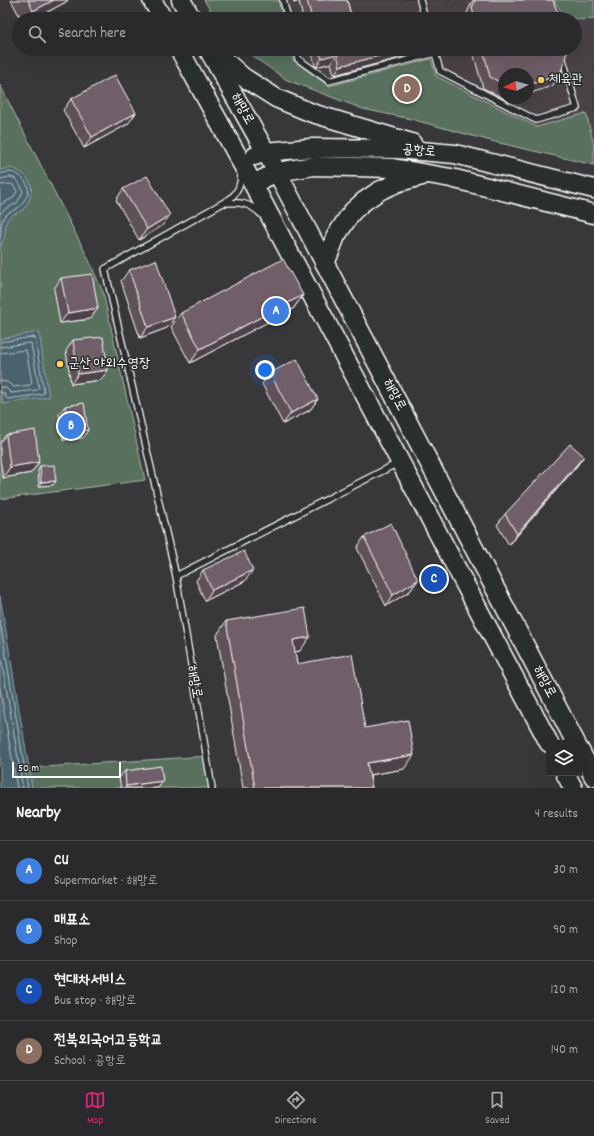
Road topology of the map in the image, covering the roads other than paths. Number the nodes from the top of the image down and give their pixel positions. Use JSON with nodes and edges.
{"nodes":[{"id":1,"x":152,"y":0,"type":"edge"},
{"id":2,"x":182,"y":0,"type":"edge"},
{"id":3,"x":283,"y":0,"type":"edge"},
{"id":4,"x":420,"y":0,"type":"edge"},
{"id":5,"x":159,"y":12,"type":"edge"},
{"id":6,"x":188,"y":12,"type":"edge"},
{"id":7,"x":286,"y":12,"type":"edge"},
{"id":8,"x":423,"y":12,"type":"edge"},
{"id":9,"x":183,"y":56,"type":"edge"},
{"id":10,"x":214,"y":56,"type":"edge"},
{"id":11,"x":218,"y":56,"type":"edge"},
{"id":12,"x":298,"y":56,"type":"edge"},
{"id":13,"x":416,"y":56,"type":"edge"},
{"id":14,"x":436,"y":56,"type":"edge"},
{"id":15,"x":562,"y":56,"type":"edge"},
{"id":16,"x":265,"y":152,"type":"junction"},
{"id":17,"x":455,"y":154,"type":"junction"},
{"id":18,"x":241,"y":162,"type":"junction"},
{"id":19,"x":277,"y":172,"type":"junction"},
{"id":20,"x":430,"y":174,"type":"junction"},
{"id":21,"x":253,"y":184,"type":"junction"},
{"id":22,"x":594,"y":189,"type":"edge"},
{"id":23,"x":223,"y":203,"type":"junction"},
{"id":24,"x":594,"y":214,"type":"edge"},
{"id":25,"x":275,"y":225,"type":"junction"},
{"id":26,"x":325,"y":264,"type":"junction"},
{"id":27,"x":400,"y":462,"type":"junction"},
{"id":28,"x":176,"y":576,"type":"junction"},
{"id":29,"x":547,"y":740,"type":"edge"},
{"id":30,"x":574,"y":740,"type":"edge"},
{"id":31,"x":582,"y":755,"type":"edge"},
{"id":32,"x":567,"y":776,"type":"edge"},
{"id":33,"x":594,"y":777,"type":"edge"},
{"id":34,"x":212,"y":788,"type":"edge"},
{"id":35,"x":573,"y":788,"type":"edge"}],
"edges":[{"from":1,"to":5,"type":"main road"},
{"from":2,"to":6,"type":"main road"},
{"from":3,"to":7,"type":"lane"},
{"from":4,"to":8,"type":"lane"},
{"from":9,"to":18,"type":"main road","name":"해망로"},
{"from":10,"to":16,"type":"main road","name":"해망로"},
{"from":11,"to":17,"type":"main road"},
{"from":12,"to":13,"type":"lane"},
{"from":14,"to":15,"type":"lane"},
{"from":16,"to":17,"type":"main road","name":"공항로"},
{"from":16,"to":18,"type":"main road","name":"공항로"},
{"from":16,"to":19,"type":"main road","name":"해망로"},
{"from":17,"to":22,"type":"main road","name":"공항로"},
{"from":18,"to":21,"type":"main road","name":"해망로"},
{"from":18,"to":23,"type":"lane"},
{"from":19,"to":20,"type":"main road","name":"공항로"},
{"from":19,"to":21,"type":"main road","name":"공항로"},
{"from":19,"to":26,"type":"main road","name":"해망로"},
{"from":20,"to":24,"type":"main road","name":"공항로"},
{"from":20,"to":26,"type":"main road"},
{"from":21,"to":25,"type":"main road","name":"해망로"},
{"from":23,"to":25,"type":"lane"},
{"from":23,"to":28,"type":"lane","name":"해망로"},
{"from":25,"to":27,"type":"main road","name":"해망로"},
{"from":26,"to":30,"type":"main road","name":"해망로"},
{"from":27,"to":28,"type":"lane"},
{"from":27,"to":29,"type":"main road","name":"해망로"},
{"from":28,"to":34,"type":"lane","name":"해망로"},
{"from":31,"to":33,"type":"main road"},
{"from":32,"to":35,"type":"main road"}]}
